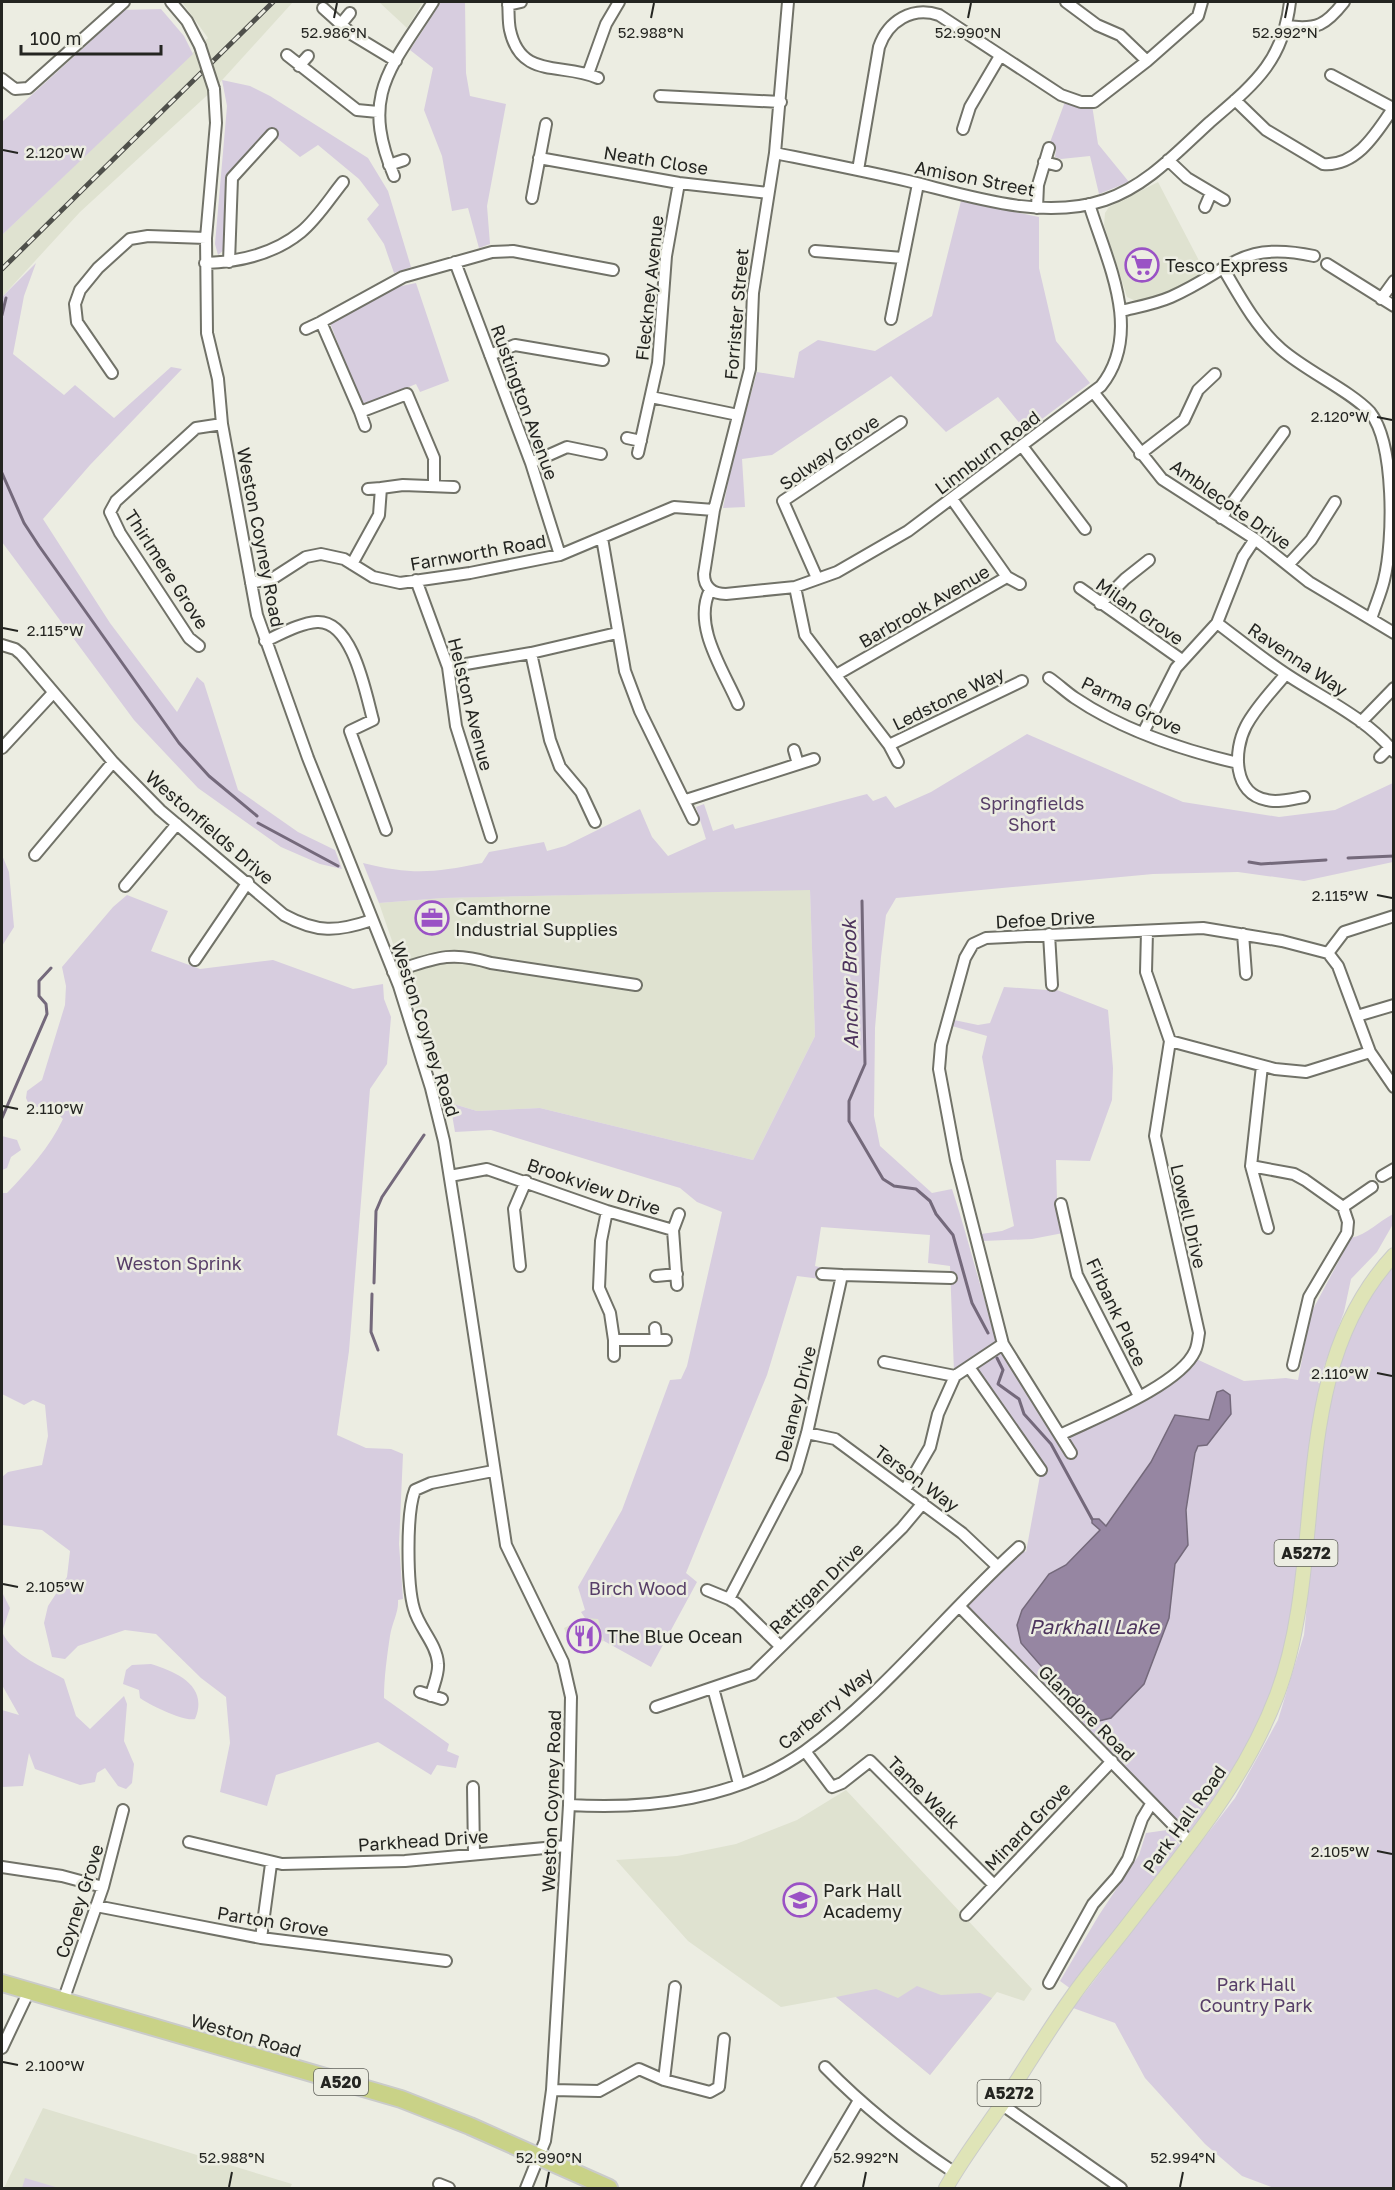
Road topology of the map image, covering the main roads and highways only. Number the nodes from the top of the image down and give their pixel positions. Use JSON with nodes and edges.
{"nodes":[{"id":1,"x":1394,"y":1255,"type":"edge"},
{"id":2,"x":2,"y":1983,"type":"edge"},
{"id":3,"x":609,"y":2188,"type":"edge"},
{"id":4,"x":946,"y":2188,"type":"edge"}],
"edges":[{"from":1,"to":4,"type":"main road","name":"Park Hall Road","number":"A5272"},
{"from":2,"to":3,"type":"highway","name":"Weston Road","number":"A520"}]}
